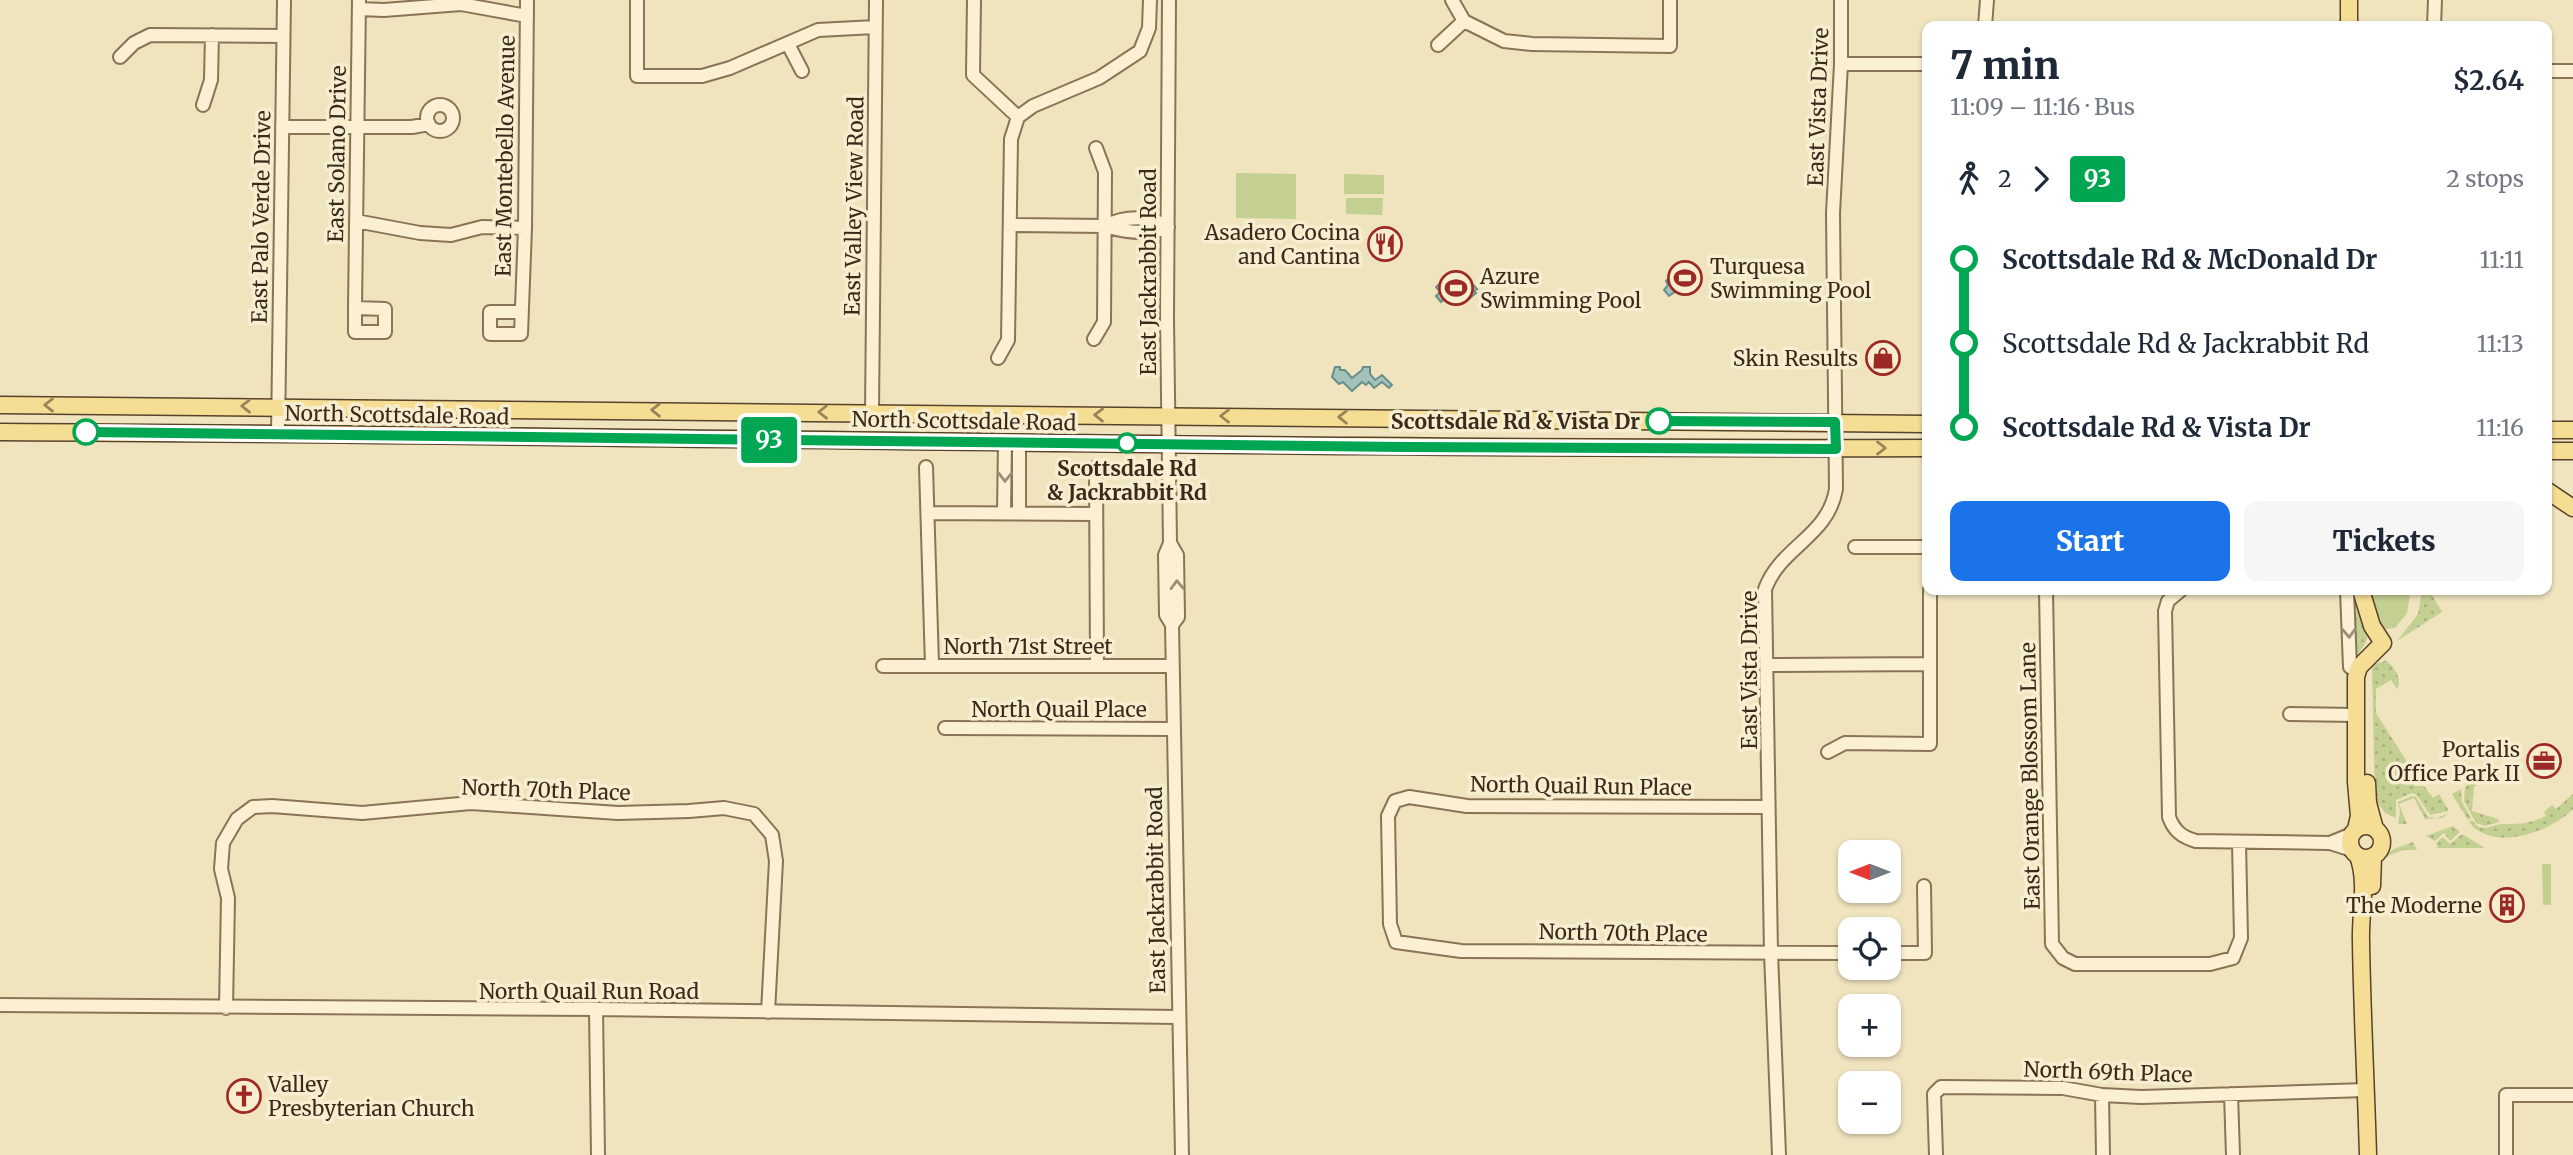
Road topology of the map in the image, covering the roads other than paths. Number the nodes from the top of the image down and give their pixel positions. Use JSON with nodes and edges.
{"nodes":[{"id":1,"x":284,"y":0,"type":"edge"},
{"id":2,"x":527,"y":0,"type":"edge"},
{"id":3,"x":637,"y":0,"type":"edge"},
{"id":4,"x":876,"y":0,"type":"edge"},
{"id":5,"x":974,"y":0,"type":"edge"},
{"id":6,"x":1150,"y":0,"type":"edge"},
{"id":7,"x":1169,"y":0,"type":"edge"},
{"id":8,"x":1451,"y":0,"type":"edge"},
{"id":9,"x":1670,"y":0,"type":"edge"},
{"id":10,"x":1841,"y":0,"type":"edge"},
{"id":11,"x":1987,"y":0,"type":"edge"},
{"id":12,"x":2349,"y":0,"type":"edge"},
{"id":13,"x":2435,"y":0,"type":"edge"},
{"id":14,"x":359,"y":5,"type":"edge"},
{"id":15,"x":527,"y":16,"type":"junction"},
{"id":16,"x":1464,"y":21,"type":"junction"},
{"id":17,"x":1986,"y":21,"type":"edge"},
{"id":18,"x":2349,"y":21,"type":"edge"},
{"id":19,"x":2434,"y":21,"type":"edge"},
{"id":20,"x":875,"y":27,"type":"junction"},
{"id":21,"x":212,"y":34,"type":"junction"},
{"id":22,"x":283,"y":36,"type":"junction"},
{"id":23,"x":788,"y":44,"type":"junction"},
{"id":24,"x":1438,"y":45,"type":"dead end"},
{"id":25,"x":120,"y":57,"type":"dead end"},
{"id":26,"x":1841,"y":64,"type":"junction"},
{"id":27,"x":1922,"y":64,"type":"edge"},
{"id":28,"x":802,"y":71,"type":"dead end"},
{"id":29,"x":2552,"y":71,"type":"edge"},
{"id":30,"x":2573,"y":71,"type":"edge"},
{"id":31,"x":203,"y":105,"type":"dead end"},
{"id":32,"x":1018,"y":117,"type":"junction"},
{"id":33,"x":429,"y":124,"type":"dead end"},
{"id":34,"x":282,"y":127,"type":"junction"},
{"id":35,"x":356,"y":127,"type":"junction"},
{"id":36,"x":1096,"y":148,"type":"dead end"},
{"id":37,"x":356,"y":221,"type":"junction"},
{"id":38,"x":1010,"y":225,"type":"junction"},
{"id":39,"x":1105,"y":226,"type":"junction"},
{"id":40,"x":1168,"y":227,"type":"junction"},
{"id":41,"x":525,"y":228,"type":"junction"},
{"id":42,"x":355,"y":308,"type":"dead end"},
{"id":43,"x":521,"y":312,"type":"dead end"},
{"id":44,"x":1094,"y":339,"type":"dead end"},
{"id":45,"x":998,"y":358,"type":"dead end"},
{"id":46,"x":0,"y":405,"type":"edge"},
{"id":47,"x":278,"y":406,"type":"junction"},
{"id":48,"x":872,"y":412,"type":"junction"},
{"id":49,"x":1167,"y":416,"type":"junction"},
{"id":50,"x":1404,"y":418,"type":"junction"},
{"id":51,"x":1478,"y":419,"type":"junction"},
{"id":52,"x":1835,"y":422,"type":"junction"},
{"id":53,"x":1922,"y":424,"type":"edge"},
{"id":54,"x":2552,"y":430,"type":"edge"},
{"id":55,"x":2573,"y":430,"type":"edge"},
{"id":56,"x":0,"y":432,"type":"edge"},
{"id":57,"x":278,"y":434,"type":"junction"},
{"id":58,"x":1012,"y":442,"type":"junction"},
{"id":59,"x":1169,"y":443,"type":"junction"},
{"id":60,"x":1404,"y":447,"type":"junction"},
{"id":61,"x":1475,"y":447,"type":"junction"},
{"id":62,"x":1922,"y":448,"type":"edge"},
{"id":63,"x":1836,"y":449,"type":"junction"},
{"id":64,"x":2552,"y":451,"type":"edge"},
{"id":65,"x":2573,"y":451,"type":"edge"},
{"id":66,"x":926,"y":467,"type":"dead end"},
{"id":67,"x":1096,"y":467,"type":"dead end"},
{"id":68,"x":2552,"y":494,"type":"edge"},
{"id":69,"x":2573,"y":508,"type":"edge"},
{"id":70,"x":929,"y":513,"type":"junction"},
{"id":71,"x":1004,"y":513,"type":"junction"},
{"id":72,"x":1019,"y":513,"type":"junction"},
{"id":73,"x":1095,"y":514,"type":"junction"},
{"id":74,"x":1854,"y":547,"type":"dead end"},
{"id":75,"x":1922,"y":547,"type":"edge"},
{"id":76,"x":1930,"y":595,"type":"edge"},
{"id":77,"x":2046,"y":595,"type":"edge"},
{"id":78,"x":2174,"y":595,"type":"edge"},
{"id":79,"x":2347,"y":595,"type":"edge"},
{"id":80,"x":2363,"y":595,"type":"edge"},
{"id":81,"x":1097,"y":664,"type":"junction"},
{"id":82,"x":1930,"y":664,"type":"junction"},
{"id":83,"x":932,"y":665,"type":"junction"},
{"id":84,"x":1766,"y":665,"type":"junction"},
{"id":85,"x":883,"y":666,"type":"dead end"},
{"id":86,"x":1172,"y":666,"type":"junction"},
{"id":87,"x":2361,"y":667,"type":"junction"},
{"id":88,"x":2290,"y":715,"type":"dead end"},
{"id":89,"x":2356,"y":715,"type":"junction"},
{"id":90,"x":946,"y":728,"type":"dead end"},
{"id":91,"x":1173,"y":729,"type":"junction"},
{"id":92,"x":1828,"y":752,"type":"dead end"},
{"id":93,"x":2362,"y":786,"type":"junction"},
{"id":94,"x":1768,"y":807,"type":"junction"},
{"id":95,"x":2375,"y":829,"type":"junction"},
{"id":96,"x":2239,"y":842,"type":"junction"},
{"id":97,"x":2358,"y":845,"type":"junction"},
{"id":98,"x":1924,"y":886,"type":"dead end"},
{"id":99,"x":1396,"y":942,"type":"joint"},
{"id":100,"x":1838,"y":953,"type":"edge"},
{"id":101,"x":1901,"y":953,"type":"edge"},
{"id":102,"x":1771,"y":954,"type":"junction"},
{"id":103,"x":0,"y":1005,"type":"edge"},
{"id":104,"x":226,"y":1008,"type":"junction"},
{"id":105,"x":596,"y":1009,"type":"junction"},
{"id":106,"x":768,"y":1012,"type":"junction"},
{"id":107,"x":1177,"y":1017,"type":"junction"},
{"id":108,"x":2366,"y":1090,"type":"junction"},
{"id":109,"x":2231,"y":1094,"type":"junction"},
{"id":110,"x":2102,"y":1095,"type":"junction"},
{"id":111,"x":2573,"y":1095,"type":"edge"},
{"id":112,"x":598,"y":1155,"type":"edge"},
{"id":113,"x":1182,"y":1155,"type":"edge"},
{"id":114,"x":1779,"y":1155,"type":"edge"},
{"id":115,"x":1936,"y":1155,"type":"edge"},
{"id":116,"x":2103,"y":1155,"type":"edge"},
{"id":117,"x":2233,"y":1155,"type":"edge"},
{"id":118,"x":2368,"y":1155,"type":"edge"},
{"id":119,"x":2506,"y":1155,"type":"edge"}],
"edges":[{"from":1,"to":22,"type":"street","name":"East Palo Verde Drive"},
{"from":2,"to":15,"type":"street","name":"East Montebello Avenue"},
{"from":3,"to":23,"type":"street"},
{"from":4,"to":20,"type":"street","name":"East Valley View Road"},
{"from":5,"to":32,"type":"street"},
{"from":6,"to":32,"type":"street"},
{"from":7,"to":40,"type":"street","name":"East Jackrabbit Road"},
{"from":8,"to":16,"type":"street"},
{"from":9,"to":16,"type":"street"},
{"from":10,"to":26,"type":"street","name":"East Vista Drive"},
{"from":11,"to":17,"type":"street"},
{"from":12,"to":18,"type":"main road"},
{"from":13,"to":19,"type":"street"},
{"from":14,"to":15,"type":"street"},
{"from":14,"to":35,"type":"street","name":"East Solano Drive"},
{"from":15,"to":41,"type":"street","name":"East Montebello Avenue"},
{"from":16,"to":24,"type":"street"},
{"from":20,"to":23,"type":"street"},
{"from":20,"to":48,"type":"street","name":"East Valley View Road"},
{"from":21,"to":22,"type":"street"},
{"from":21,"to":25,"type":"street"},
{"from":21,"to":31,"type":"street"},
{"from":22,"to":34,"type":"street","name":"East Palo Verde Drive"},
{"from":23,"to":28,"type":"street"},
{"from":26,"to":27,"type":"street"},
{"from":26,"to":52,"type":"street","name":"East Vista Drive"},
{"from":29,"to":30,"type":"street"},
{"from":32,"to":38,"type":"street"},
{"from":33,"to":35,"type":"street"},
{"from":34,"to":35,"type":"street"},
{"from":34,"to":47,"type":"street","name":"East Palo Verde Drive"},
{"from":35,"to":37,"type":"street","name":"East Solano Drive"},
{"from":36,"to":39,"type":"street"},
{"from":37,"to":41,"type":"street"},
{"from":37,"to":42,"type":"street","name":"East Solano Drive"},
{"from":38,"to":39,"type":"street"},
{"from":38,"to":45,"type":"street"},
{"from":39,"to":40,"type":"street"},
{"from":39,"to":44,"type":"street"},
{"from":40,"to":49,"type":"street","name":"East Jackrabbit Road"},
{"from":41,"to":43,"type":"street","name":"East Montebello Avenue"},
{"from":47,"to":46,"type":"main road","name":"North Scottsdale Road","one_way":true},
{"from":48,"to":47,"type":"main road","name":"North Scottsdale Road","one_way":true},
{"from":47,"to":57,"type":"street","name":"East Palo Verde Drive"},
{"from":49,"to":48,"type":"main road","name":"North Scottsdale Road","one_way":true},
{"from":50,"to":49,"type":"main road","name":"North Scottsdale Road","one_way":true},
{"from":49,"to":59,"type":"street","name":"East Jackrabbit Road"},
{"from":50,"to":51,"type":"main road","name":"North Scottsdale Road"},
{"from":50,"to":60,"type":"main road"},
{"from":51,"to":52,"type":"main road","name":"North Scottsdale Road"},
{"from":51,"to":61,"type":"main road"},
{"from":52,"to":53,"type":"main road","name":"North Scottsdale Road"},
{"from":52,"to":63,"type":"street","name":"East Vista Drive"},
{"from":54,"to":55,"type":"main road"},
{"from":56,"to":57,"type":"main road","name":"North Scottsdale Road"},
{"from":57,"to":58,"type":"main road","name":"North Scottsdale Road"},
{"from":58,"to":59,"type":"main road","name":"North Scottsdale Road"},
{"from":58,"to":71,"type":"street","one_way":true},
{"from":58,"to":72,"type":"street"},
{"from":59,"to":60,"type":"main road","name":"North Scottsdale Road"},
{"from":59,"to":86,"type":"street","name":"East Jackrabbit Road"},
{"from":60,"to":61,"type":"main road","name":"North Scottsdale Road"},
{"from":61,"to":63,"type":"main road","name":"North Scottsdale Road"},
{"from":63,"to":62,"type":"main road","name":"North Scottsdale Road","one_way":true},
{"from":63,"to":84,"type":"street","name":"East Vista Drive"},
{"from":64,"to":65,"type":"main road"},
{"from":66,"to":70,"type":"street"},
{"from":67,"to":73,"type":"street"},
{"from":68,"to":69,"type":"main road"},
{"from":70,"to":71,"type":"street"},
{"from":70,"to":83,"type":"street"},
{"from":71,"to":72,"type":"street"},
{"from":72,"to":73,"type":"street"},
{"from":73,"to":81,"type":"street"},
{"from":74,"to":75,"type":"street"},
{"from":76,"to":82,"type":"street"},
{"from":77,"to":96,"type":"street","name":"East Orange Blossom Lane"},
{"from":78,"to":96,"type":"street"},
{"from":79,"to":87,"type":"street","one_way":true},
{"from":80,"to":87,"type":"main road"},
{"from":81,"to":83,"type":"street","name":"North 71st Street"},
{"from":81,"to":86,"type":"street","name":"North 71st Street"},
{"from":82,"to":84,"type":"street"},
{"from":82,"to":92,"type":"street"},
{"from":83,"to":85,"type":"street","name":"North 71st Street"},
{"from":84,"to":94,"type":"street","name":"East Vista Drive"},
{"from":86,"to":91,"type":"street","name":"East Jackrabbit Road"},
{"from":87,"to":89,"type":"main road"},
{"from":87,"to":93,"type":"main road"},
{"from":88,"to":89,"type":"street"},
{"from":89,"to":93,"type":"main road"},
{"from":90,"to":91,"type":"street","name":"North Quail Place"},
{"from":91,"to":107,"type":"street","name":"East Jackrabbit Road"},
{"from":93,"to":95,"type":"main road"},
{"from":93,"to":97,"type":"main road"},
{"from":94,"to":99,"type":"street","name":"North Quail Run Place"},
{"from":94,"to":102,"type":"street","name":"East Vista Drive"},
{"from":95,"to":97,"type":"main road"},
{"from":95,"to":97,"type":"main road"},
{"from":96,"to":97,"type":"street"},
{"from":97,"to":108,"type":"main road"},
{"from":98,"to":101,"type":"street"},
{"from":99,"to":102,"type":"street","name":"North 70th Place"},
{"from":100,"to":102,"type":"street","name":"North 70th Place"},
{"from":102,"to":114,"type":"street","name":"East Vista Drive"},
{"from":103,"to":104,"type":"street","name":"North Quail Run Road"},
{"from":104,"to":105,"type":"street","name":"North Quail Run Road"},
{"from":104,"to":106,"type":"street","name":"North 70th Place"},
{"from":105,"to":106,"type":"street","name":"North Quail Run Road"},
{"from":105,"to":112,"type":"street"},
{"from":106,"to":107,"type":"street","name":"North Quail Run Road"},
{"from":107,"to":113,"type":"street","name":"East Jackrabbit Road"},
{"from":108,"to":109,"type":"street","name":"North 69th Place"},
{"from":108,"to":118,"type":"main road"},
{"from":109,"to":110,"type":"street","name":"North 69th Place"},
{"from":109,"to":117,"type":"street"},
{"from":110,"to":115,"type":"street","name":"North 69th Place"},
{"from":110,"to":116,"type":"street"},
{"from":111,"to":119,"type":"street"}]}
